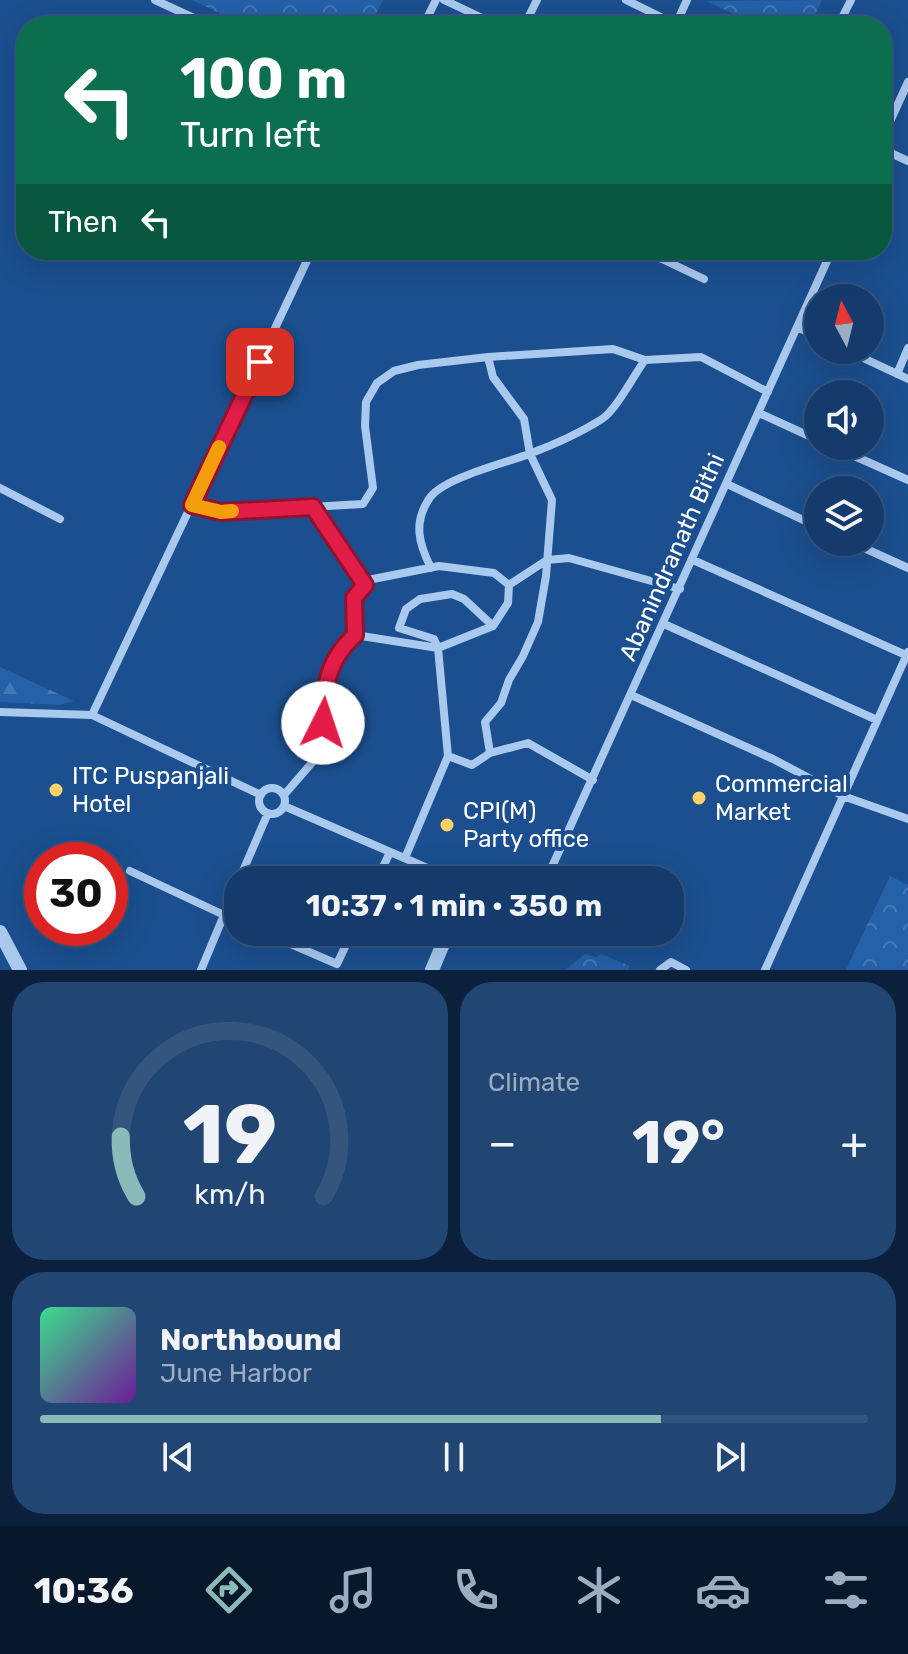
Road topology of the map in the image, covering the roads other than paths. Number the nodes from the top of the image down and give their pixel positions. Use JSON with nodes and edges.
{"nodes":[{"id":1,"x":155,"y":0,"type":"edge"},
{"id":2,"x":444,"y":0,"type":"edge"},
{"id":3,"x":626,"y":0,"type":"edge"},
{"id":4,"x":458,"y":3,"type":"edge"},
{"id":5,"x":189,"y":16,"type":"edge"},
{"id":6,"x":481,"y":16,"type":"edge"},
{"id":7,"x":658,"y":16,"type":"edge"},
{"id":8,"x":908,"y":82,"type":"edge"},
{"id":9,"x":892,"y":117,"type":"edge"},
{"id":10,"x":307,"y":260,"type":"edge"},
{"id":11,"x":664,"y":260,"type":"edge"},
{"id":12,"x":827,"y":260,"type":"edge"},
{"id":13,"x":704,"y":279,"type":"dead end"},
{"id":14,"x":797,"y":327,"type":"junction"},
{"id":15,"x":804,"y":330,"type":"edge"},
{"id":16,"x":908,"y":348,"type":"edge"},
{"id":17,"x":488,"y":357,"type":"junction"},
{"id":18,"x":645,"y":360,"type":"junction"},
{"id":19,"x":876,"y":364,"type":"edge"},
{"id":20,"x":897,"y":374,"type":"junction"},
{"id":21,"x":908,"y":379,"type":"edge"},
{"id":22,"x":768,"y":392,"type":"junction"},
{"id":23,"x":759,"y":413,"type":"junction"},
{"id":24,"x":804,"y":434,"type":"edge"},
{"id":25,"x":530,"y":454,"type":"junction"},
{"id":26,"x":863,"y":460,"type":"edge"},
{"id":27,"x":908,"y":480,"type":"edge"},
{"id":28,"x":727,"y":484,"type":"junction"},
{"id":29,"x":0,"y":488,"type":"edge"},
{"id":30,"x":192,"y":505,"type":"junction"},
{"id":31,"x":313,"y":507,"type":"junction"},
{"id":32,"x":60,"y":519,"type":"dead end"},
{"id":33,"x":804,"y":520,"type":"edge"},
{"id":34,"x":882,"y":556,"type":"edge"},
{"id":35,"x":547,"y":560,"type":"junction"},
{"id":36,"x":693,"y":560,"type":"junction"},
{"id":37,"x":431,"y":568,"type":"junction"},
{"id":38,"x":908,"y":568,"type":"edge"},
{"id":39,"x":365,"y":585,"type":"junction"},
{"id":40,"x":509,"y":585,"type":"junction"},
{"id":41,"x":680,"y":589,"type":"junction"},
{"id":42,"x":664,"y":624,"type":"junction"},
{"id":43,"x":493,"y":626,"type":"junction"},
{"id":44,"x":355,"y":635,"type":"junction"},
{"id":45,"x":438,"y":648,"type":"junction"},
{"id":46,"x":907,"y":654,"type":"edge"},
{"id":47,"x":631,"y":695,"type":"junction"},
{"id":48,"x":0,"y":712,"type":"edge"},
{"id":49,"x":92,"y":715,"type":"junction"},
{"id":50,"x":877,"y":720,"type":"junction"},
{"id":51,"x":490,"y":753,"type":"junction"},
{"id":52,"x":448,"y":756,"type":"junction"},
{"id":53,"x":593,"y":780,"type":"junction"},
{"id":54,"x":261,"y":795,"type":"junction"},
{"id":55,"x":284,"y":795,"type":"junction"},
{"id":56,"x":843,"y":796,"type":"junction"},
{"id":57,"x":284,"y":806,"type":"junction"},
{"id":58,"x":268,"y":813,"type":"junction"},
{"id":59,"x":908,"y":819,"type":"edge"},
{"id":60,"x":390,"y":852,"type":"junction"},
{"id":61,"x":405,"y":858,"type":"junction"},
{"id":62,"x":245,"y":866,"type":"edge"},
{"id":63,"x":384,"y":866,"type":"edge"},
{"id":64,"x":423,"y":866,"type":"edge"},
{"id":65,"x":553,"y":866,"type":"edge"},
{"id":66,"x":130,"y":871,"type":"dead end"},
{"id":67,"x":224,"y":915,"type":"joint"},
{"id":68,"x":0,"y":932,"type":"edge"},
{"id":69,"x":295,"y":946,"type":"edge"},
{"id":70,"x":345,"y":946,"type":"edge"},
{"id":71,"x":442,"y":946,"type":"edge"},
{"id":72,"x":20,"y":970,"type":"edge"},
{"id":73,"x":201,"y":970,"type":"edge"},
{"id":74,"x":432,"y":970,"type":"edge"},
{"id":75,"x":660,"y":970,"type":"edge"},
{"id":76,"x":686,"y":970,"type":"edge"},
{"id":77,"x":765,"y":970,"type":"edge"}],
"edges":[{"from":1,"to":5,"type":"street"},
{"from":2,"to":4,"type":"street"},
{"from":3,"to":7,"type":"street"},
{"from":4,"to":6,"type":"street"},
{"from":8,"to":9,"type":"street"},
{"from":10,"to":30,"type":"street"},
{"from":11,"to":13,"type":"street"},
{"from":12,"to":14,"type":"street","name":"Abanindranath Bithi"},
{"from":14,"to":15,"type":"street"},
{"from":14,"to":22,"type":"street","name":"Abanindranath Bithi"},
{"from":16,"to":20,"type":"street"},
{"from":17,"to":18,"type":"street"},
{"from":17,"to":25,"type":"street"},
{"from":17,"to":31,"type":"street"},
{"from":18,"to":22,"type":"street"},
{"from":18,"to":25,"type":"street"},
{"from":19,"to":20,"type":"street"},
{"from":20,"to":21,"type":"street"},
{"from":22,"to":23,"type":"street","name":"Abanindranath Bithi"},
{"from":23,"to":24,"type":"street"},
{"from":23,"to":28,"type":"street","name":"Abanindranath Bithi"},
{"from":25,"to":35,"type":"street"},
{"from":25,"to":37,"type":"street"},
{"from":26,"to":27,"type":"street"},
{"from":28,"to":33,"type":"street"},
{"from":28,"to":36,"type":"street","name":"Abanindranath Bithi"},
{"from":29,"to":32,"type":"street"},
{"from":30,"to":31,"type":"street"},
{"from":30,"to":49,"type":"street"},
{"from":31,"to":39,"type":"street"},
{"from":34,"to":38,"type":"street"},
{"from":35,"to":40,"type":"street"},
{"from":35,"to":41,"type":"street"},
{"from":35,"to":51,"type":"street"},
{"from":36,"to":41,"type":"street","name":"Abanindranath Bithi"},
{"from":36,"to":46,"type":"street"},
{"from":37,"to":39,"type":"street"},
{"from":37,"to":40,"type":"street"},
{"from":39,"to":44,"type":"street"},
{"from":40,"to":43,"type":"street"},
{"from":41,"to":42,"type":"street","name":"Abanindranath Bithi"},
{"from":42,"to":47,"type":"street","name":"Abanindranath Bithi"},
{"from":42,"to":50,"type":"street"},
{"from":43,"to":45,"type":"street"},
{"from":43,"to":45,"type":"street"},
{"from":44,"to":45,"type":"street"},
{"from":44,"to":55,"type":"street"},
{"from":45,"to":52,"type":"street"},
{"from":46,"to":50,"type":"street"},
{"from":47,"to":53,"type":"street","name":"Abanindranath Bithi"},
{"from":47,"to":56,"type":"street"},
{"from":48,"to":49,"type":"street"},
{"from":49,"to":54,"type":"street"},
{"from":50,"to":56,"type":"street"},
{"from":51,"to":52,"type":"street"},
{"from":51,"to":53,"type":"street"},
{"from":52,"to":61,"type":"street"},
{"from":53,"to":65,"type":"street","name":"Abanindranath Bithi"},
{"from":54,"to":55,"type":"street"},
{"from":54,"to":58,"type":"street"},
{"from":55,"to":57,"type":"street"},
{"from":56,"to":59,"type":"street"},
{"from":56,"to":77,"type":"street"},
{"from":57,"to":58,"type":"street"},
{"from":57,"to":60,"type":"street"},
{"from":58,"to":62,"type":"street"},
{"from":60,"to":61,"type":"street"},
{"from":60,"to":63,"type":"street"},
{"from":61,"to":64,"type":"street"},
{"from":66,"to":67,"type":"street"},
{"from":67,"to":73,"type":"street"},
{"from":68,"to":72,"type":"street"},
{"from":69,"to":70,"type":"street"},
{"from":71,"to":74,"type":"street"},
{"from":75,"to":76,"type":"street"}]}
